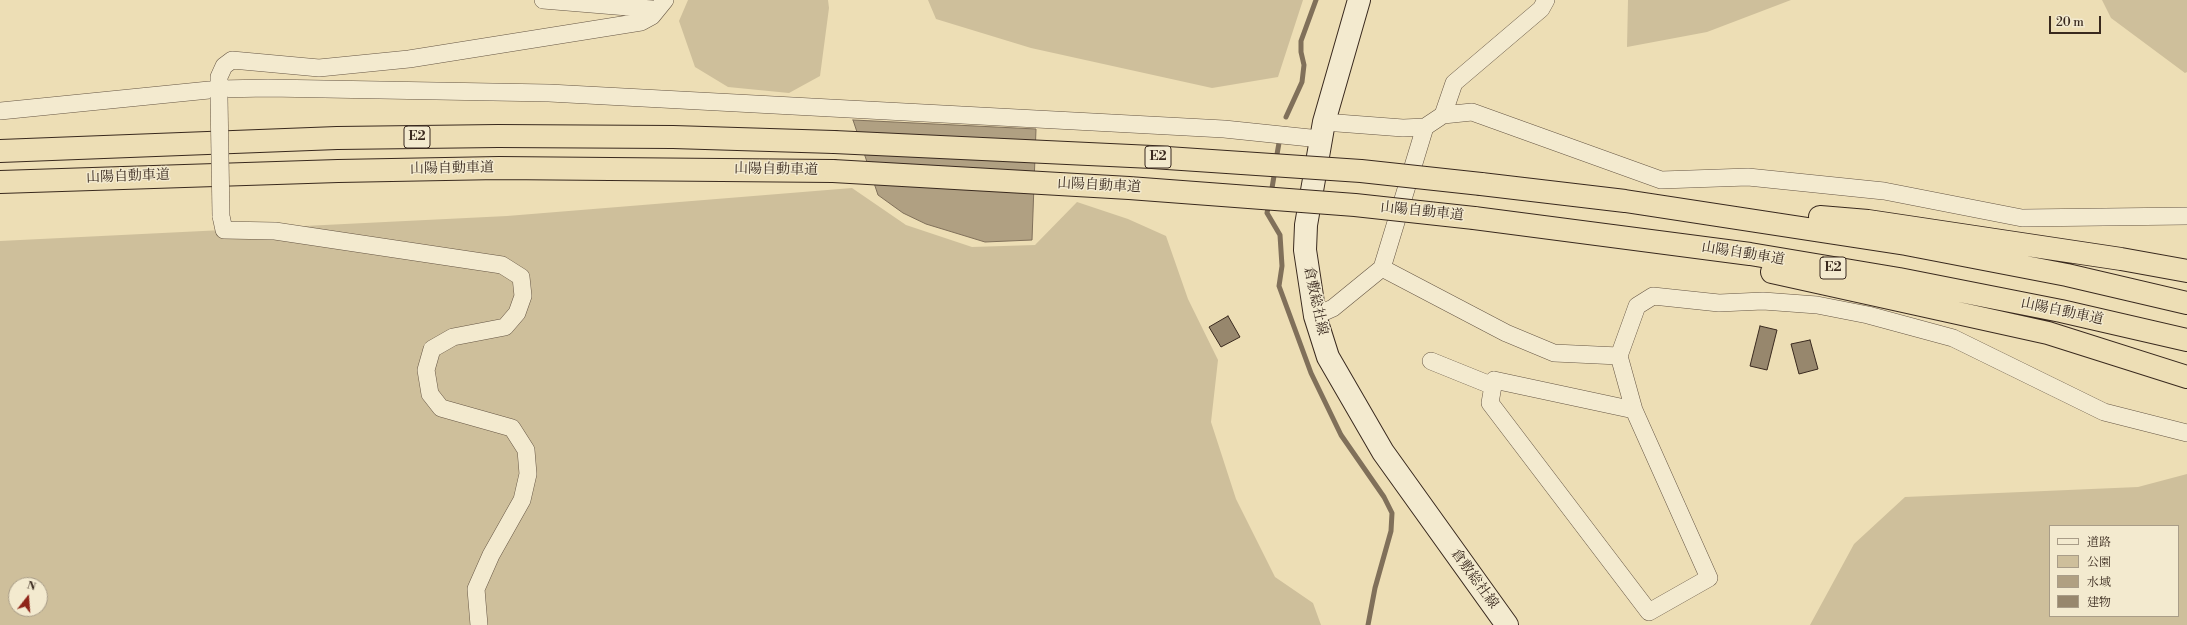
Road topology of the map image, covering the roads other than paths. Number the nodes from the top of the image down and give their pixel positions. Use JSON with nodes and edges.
{"nodes":[{"id":1,"x":543,"y":0,"type":"edge"},
{"id":2,"x":565,"y":0,"type":"edge"},
{"id":3,"x":665,"y":0,"type":"edge"},
{"id":4,"x":1359,"y":0,"type":"edge"},
{"id":5,"x":1546,"y":0,"type":"edge"},
{"id":6,"x":652,"y":16,"type":"junction"},
{"id":7,"x":219,"y":93,"type":"junction"},
{"id":8,"x":0,"y":111,"type":"edge"},
{"id":9,"x":1443,"y":115,"type":"junction"},
{"id":10,"x":1425,"y":127,"type":"junction"},
{"id":11,"x":1322,"y":130,"type":"junction"},
{"id":12,"x":0,"y":151,"type":"edge"},
{"id":13,"x":0,"y":182,"type":"edge"},
{"id":14,"x":1625,"y":201,"type":"junction"},
{"id":15,"x":2187,"y":216,"type":"edge"},
{"id":16,"x":1619,"y":236,"type":"junction"},
{"id":17,"x":1382,"y":268,"type":"junction"},
{"id":18,"x":2187,"y":272,"type":"edge"},
{"id":19,"x":2187,"y":303,"type":"edge"},
{"id":20,"x":1315,"y":316,"type":"junction"},
{"id":21,"x":2187,"y":340,"type":"edge"},
{"id":22,"x":1619,"y":356,"type":"junction"},
{"id":23,"x":1431,"y":361,"type":"dead end"},
{"id":24,"x":2187,"y":378,"type":"edge"},
{"id":25,"x":1493,"y":386,"type":"junction"},
{"id":26,"x":1634,"y":410,"type":"junction"},
{"id":27,"x":2187,"y":433,"type":"edge"},
{"id":28,"x":479,"y":625,"type":"edge"},
{"id":29,"x":1507,"y":625,"type":"edge"}],
"edges":[{"from":1,"to":2,"type":"street"},
{"from":2,"to":6,"type":"street"},
{"from":3,"to":6,"type":"street"},
{"from":4,"to":11,"type":"main road","name":"倉敷総社線"},
{"from":5,"to":9,"type":"street"},
{"from":6,"to":7,"type":"street"},
{"from":7,"to":8,"type":"street"},
{"from":7,"to":11,"type":"street"},
{"from":7,"to":28,"type":"street","bridge":true},
{"from":9,"to":10,"type":"street"},
{"from":9,"to":15,"type":"street"},
{"from":10,"to":11,"type":"street"},
{"from":10,"to":17,"type":"street"},
{"from":11,"to":20,"type":"main road","name":"倉敷総社線"},
{"from":12,"to":14,"type":"highway","number":"E2","bridge":true},
{"from":13,"to":16,"type":"highway","name":"山陽自動車道","number":"E2","bridge":true},
{"from":14,"to":18,"type":"highway"},
{"from":14,"to":19,"type":"highway","number":"E2"},
{"from":16,"to":21,"type":"highway","name":"山陽自動車道","number":"E2"},
{"from":16,"to":24,"type":"highway"},
{"from":17,"to":20,"type":"street"},
{"from":17,"to":22,"type":"street"},
{"from":20,"to":29,"type":"main road","name":"倉敷総社線"},
{"from":22,"to":26,"type":"street"},
{"from":22,"to":27,"type":"street"},
{"from":23,"to":25,"type":"street"},
{"from":25,"to":26,"type":"street"},
{"from":25,"to":26,"type":"street"}]}
